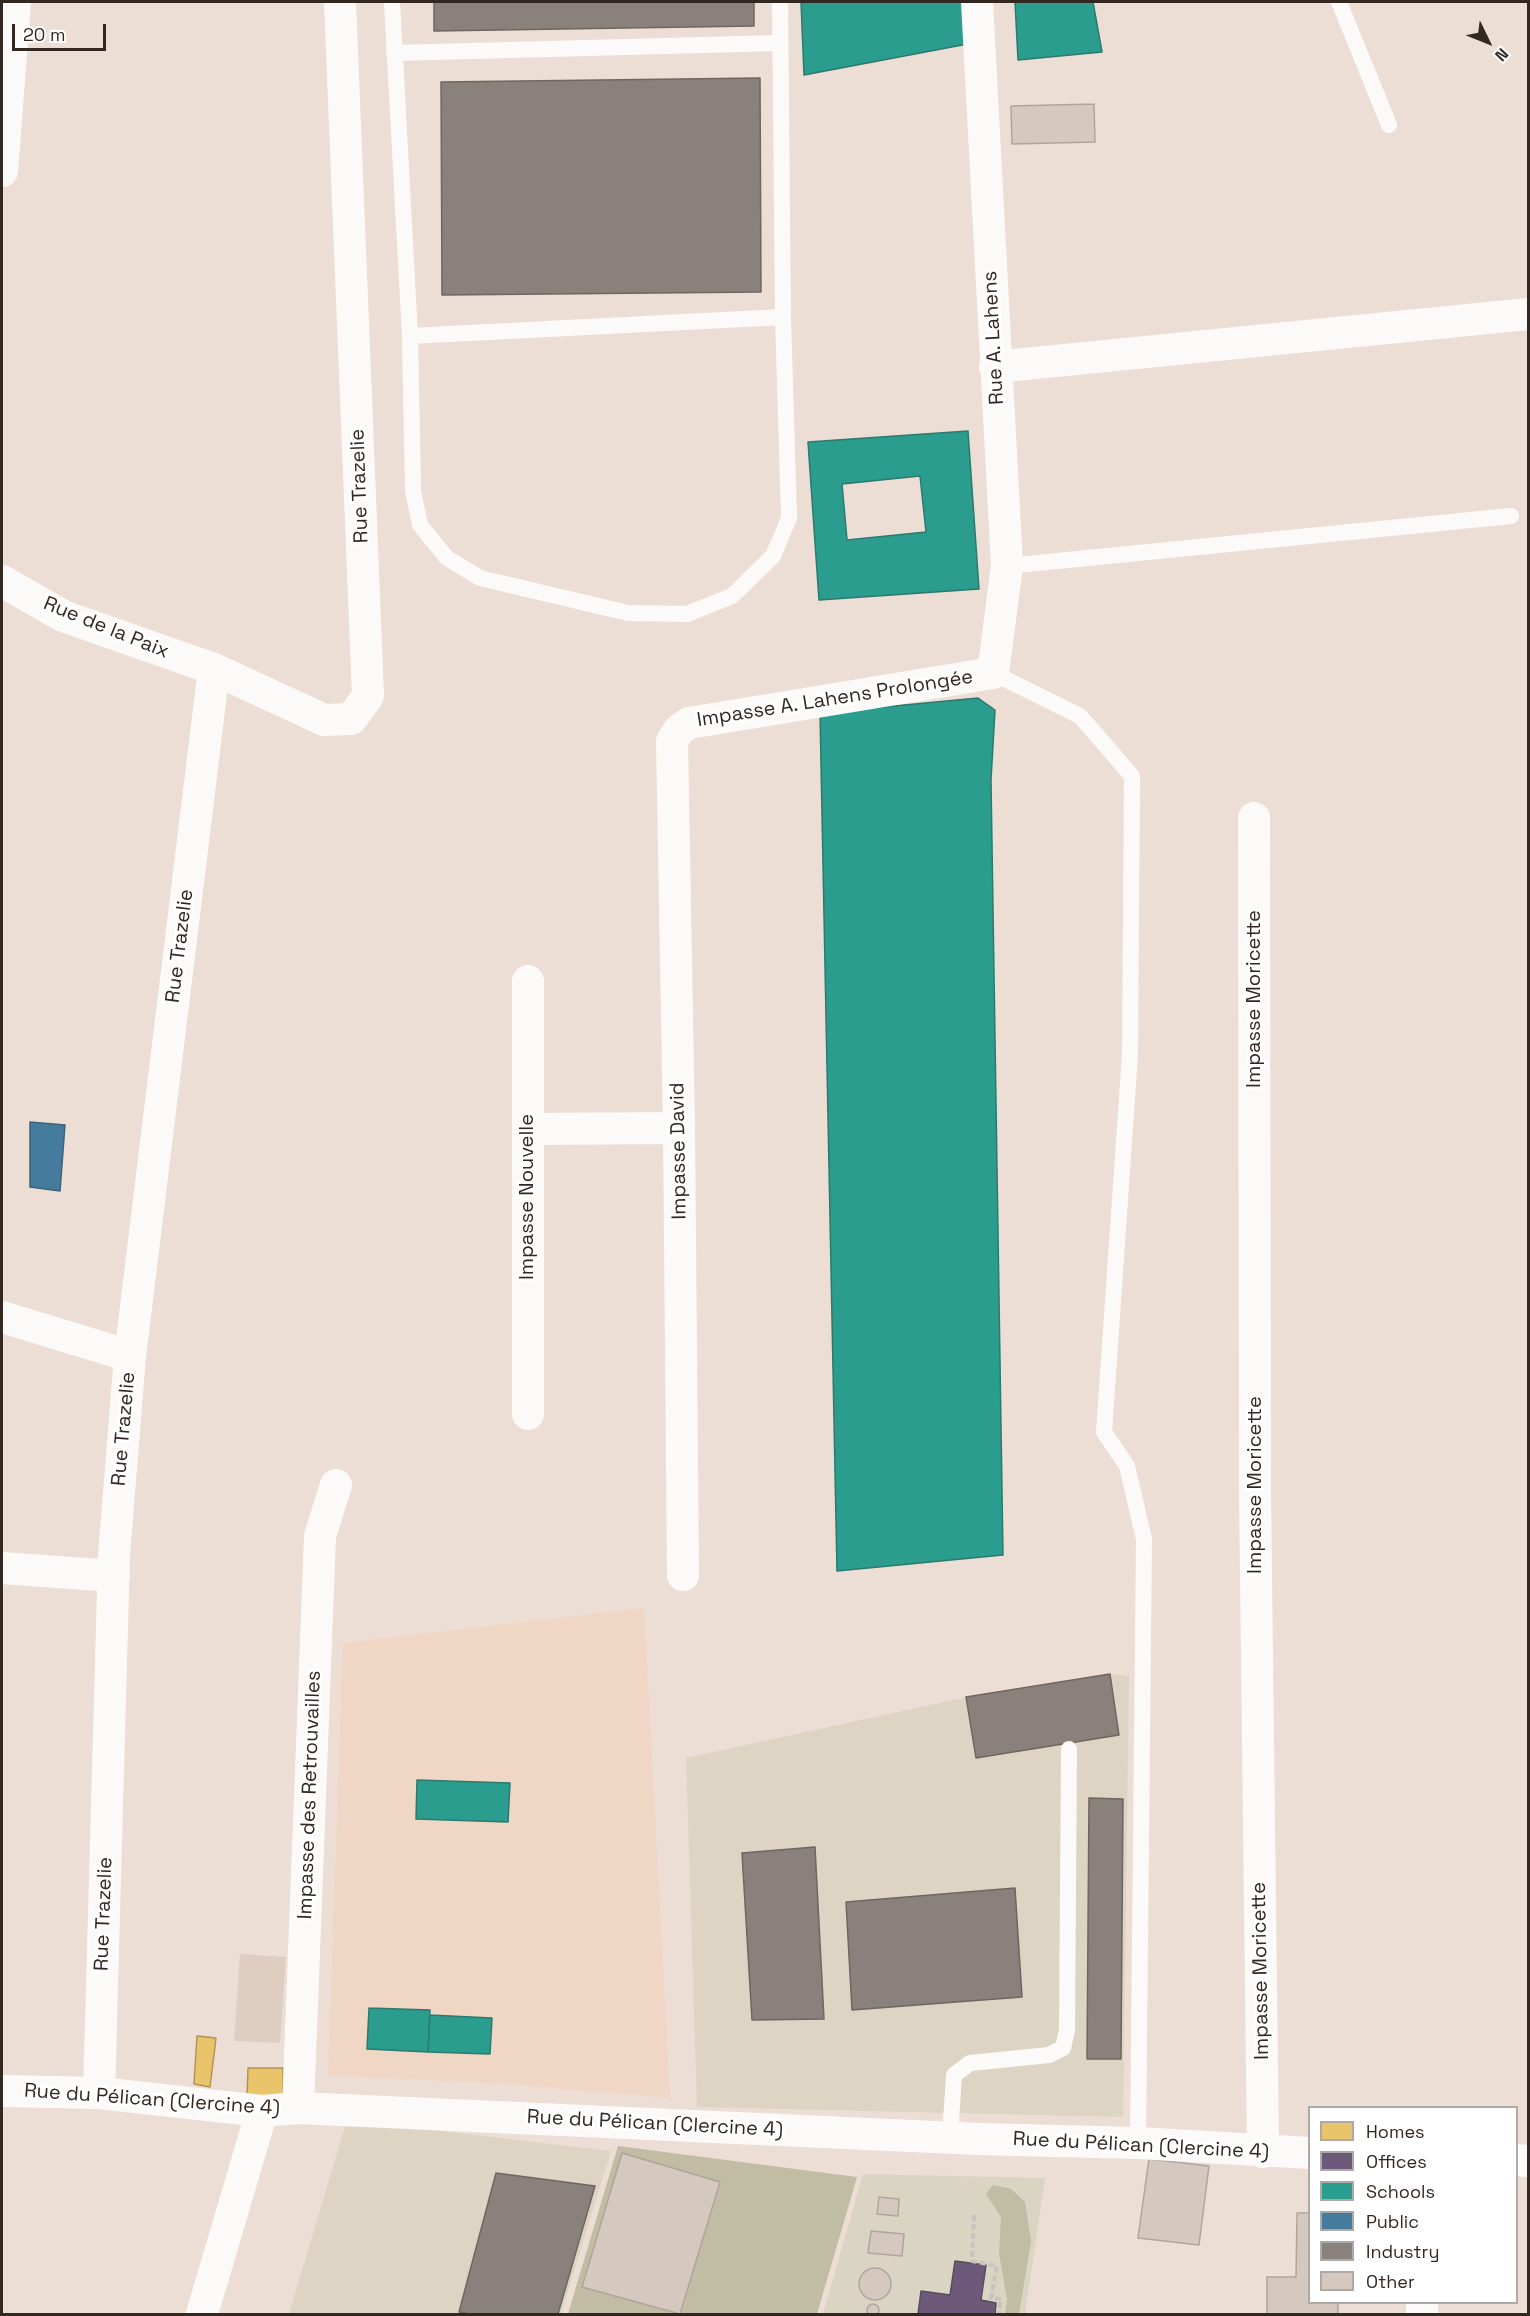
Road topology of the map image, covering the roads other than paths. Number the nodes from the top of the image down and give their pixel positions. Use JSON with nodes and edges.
{"nodes":[{"id":1,"x":15,"y":2,"type":"edge"},
{"id":2,"x":340,"y":2,"type":"edge"},
{"id":3,"x":392,"y":2,"type":"edge"},
{"id":4,"x":780,"y":2,"type":"edge"},
{"id":5,"x":977,"y":2,"type":"edge"},
{"id":6,"x":1340,"y":2,"type":"edge"},
{"id":7,"x":780,"y":43,"type":"junction"},
{"id":8,"x":394,"y":53,"type":"junction"},
{"id":9,"x":1389,"y":125,"type":"dead end"},
{"id":10,"x":2,"y":171,"type":"edge"},
{"id":11,"x":1528,"y":314,"type":"edge"},
{"id":12,"x":783,"y":317,"type":"junction"},
{"id":13,"x":410,"y":336,"type":"junction"},
{"id":14,"x":995,"y":367,"type":"junction"},
{"id":15,"x":1511,"y":516,"type":"dead end"},
{"id":16,"x":1007,"y":566,"type":"junction"},
{"id":17,"x":2,"y":581,"type":"edge"},
{"id":18,"x":214,"y":669,"type":"junction"},
{"id":19,"x":993,"y":673,"type":"junction"},
{"id":20,"x":679,"y":730,"type":"joint"},
{"id":21,"x":1254,"y":818,"type":"dead end"},
{"id":22,"x":528,"y":981,"type":"dead end"},
{"id":23,"x":679,"y":1128,"type":"junction"},
{"id":24,"x":528,"y":1129,"type":"junction"},
{"id":25,"x":2,"y":1317,"type":"edge"},
{"id":26,"x":130,"y":1356,"type":"junction"},
{"id":27,"x":528,"y":1414,"type":"dead end"},
{"id":28,"x":336,"y":1485,"type":"dead end"},
{"id":29,"x":2,"y":1568,"type":"edge"},
{"id":30,"x":683,"y":1575,"type":"dead end"},
{"id":31,"x":114,"y":1576,"type":"junction"},
{"id":32,"x":1069,"y":1749,"type":"dead end"},
{"id":33,"x":2,"y":2091,"type":"edge"},
{"id":34,"x":99,"y":2093,"type":"junction"},
{"id":35,"x":298,"y":2108,"type":"junction"},
{"id":36,"x":262,"y":2111,"type":"junction"},
{"id":37,"x":950,"y":2137,"type":"junction"},
{"id":38,"x":1138,"y":2143,"type":"junction"},
{"id":39,"x":1263,"y":2152,"type":"junction"},
{"id":40,"x":1308,"y":2153,"type":"edge"},
{"id":41,"x":202,"y":2314,"type":"edge"}],
"edges":[{"from":1,"to":10,"type":"street"},
{"from":2,"to":18,"type":"street","name":"Rue Trazelie"},
{"from":3,"to":8,"type":"lane"},
{"from":4,"to":7,"type":"lane"},
{"from":5,"to":14,"type":"street","name":"Rue A. Lahens"},
{"from":6,"to":9,"type":"lane"},
{"from":7,"to":8,"type":"lane"},
{"from":7,"to":12,"type":"lane"},
{"from":8,"to":13,"type":"lane"},
{"from":11,"to":14,"type":"street"},
{"from":12,"to":13,"type":"lane"},
{"from":12,"to":13,"type":"lane"},
{"from":14,"to":16,"type":"street","name":"Rue A. Lahens"},
{"from":15,"to":16,"type":"lane"},
{"from":16,"to":19,"type":"street","name":"Rue A. Lahens"},
{"from":17,"to":18,"type":"street","name":"Rue de la Paix"},
{"from":18,"to":26,"type":"street","name":"Rue Trazelie"},
{"from":19,"to":20,"type":"street","name":"Impasse A. Lahens Prolongée"},
{"from":19,"to":38,"type":"lane"},
{"from":20,"to":23,"type":"street","name":"Impasse David"},
{"from":21,"to":39,"type":"street","name":"Impasse Moricette"},
{"from":22,"to":24,"type":"street","name":"Impasse Nouvelle"},
{"from":23,"to":24,"type":"street"},
{"from":23,"to":30,"type":"street","name":"Impasse David"},
{"from":24,"to":27,"type":"street","name":"Impasse Nouvelle"},
{"from":25,"to":26,"type":"street"},
{"from":26,"to":31,"type":"street","name":"Rue Trazelie"},
{"from":28,"to":35,"type":"street","name":"Impasse des Retrouvailles"},
{"from":29,"to":31,"type":"street"},
{"from":31,"to":34,"type":"street","name":"Rue Trazelie"},
{"from":32,"to":37,"type":"lane"},
{"from":33,"to":34,"type":"street","name":"Rue du Pélican (Clercine 4)"},
{"from":34,"to":36,"type":"street","name":"Rue du Pélican (Clercine 4)"},
{"from":35,"to":36,"type":"street","name":"Rue du Pélican (Clercine 4)"},
{"from":35,"to":37,"type":"street","name":"Rue du Pélican (Clercine 4)"},
{"from":36,"to":41,"type":"street"},
{"from":37,"to":38,"type":"street","name":"Rue du Pélican (Clercine 4)"},
{"from":38,"to":39,"type":"street","name":"Rue du Pélican (Clercine 4)"},
{"from":39,"to":40,"type":"street","name":"Rue du Pélican (Clercine 4)"}]}
